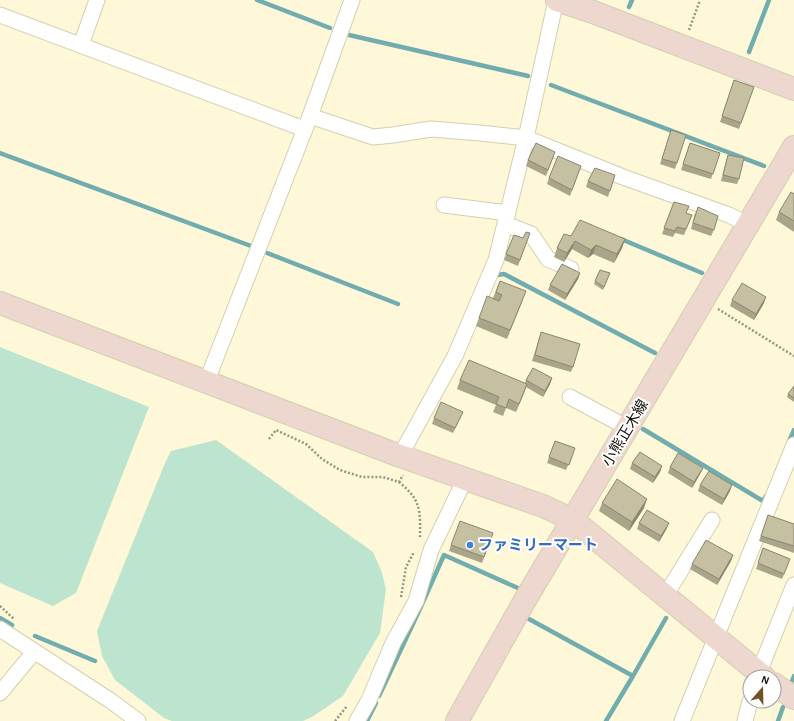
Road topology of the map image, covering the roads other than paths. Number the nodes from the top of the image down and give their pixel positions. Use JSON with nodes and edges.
{"nodes":[{"id":1,"x":97,"y":0,"type":"edge"},
{"id":2,"x":352,"y":0,"type":"edge"},
{"id":3,"x":556,"y":0,"type":"edge"},
{"id":4,"x":0,"y":15,"type":"edge"},
{"id":5,"x":81,"y":45,"type":"junction"},
{"id":6,"x":794,"y":89,"type":"edge"},
{"id":7,"x":307,"y":122,"type":"junction"},
{"id":8,"x":526,"y":138,"type":"junction"},
{"id":9,"x":794,"y":147,"type":"edge"},
{"id":10,"x":444,"y":205,"type":"dead end"},
{"id":11,"x":507,"y":218,"type":"junction"},
{"id":12,"x":749,"y":225,"type":"junction"},
{"id":13,"x":571,"y":269,"type":"edge"},
{"id":14,"x":0,"y":303,"type":"edge"},
{"id":15,"x":206,"y":383,"type":"junction"},
{"id":16,"x":570,"y":397,"type":"dead end"},
{"id":17,"x":628,"y":428,"type":"junction"},
{"id":18,"x":794,"y":445,"type":"edge"},
{"id":19,"x":403,"y":463,"type":"junction"},
{"id":20,"x":465,"y":479,"type":"junction"},
{"id":21,"x":573,"y":520,"type":"junction"},
{"id":22,"x":712,"y":520,"type":"dead end"},
{"id":23,"x":794,"y":585,"type":"edge"},
{"id":24,"x":665,"y":596,"type":"junction"},
{"id":25,"x":0,"y":629,"type":"edge"},
{"id":26,"x":715,"y":638,"type":"junction"},
{"id":27,"x":34,"y":652,"type":"junction"},
{"id":28,"x":752,"y":669,"type":"edge"},
{"id":29,"x":766,"y":669,"type":"edge"},
{"id":30,"x":782,"y":690,"type":"edge"},
{"id":31,"x":0,"y":693,"type":"edge"},
{"id":32,"x":794,"y":698,"type":"edge"},
{"id":33,"x":748,"y":709,"type":"edge"},
{"id":34,"x":138,"y":721,"type":"edge"},
{"id":35,"x":357,"y":721,"type":"edge"},
{"id":36,"x":457,"y":721,"type":"edge"},
{"id":37,"x":682,"y":721,"type":"edge"},
{"id":38,"x":745,"y":721,"type":"edge"}],
"edges":[{"from":1,"to":5,"type":"street"},
{"from":2,"to":7,"type":"street"},
{"from":3,"to":6,"type":"street"},
{"from":3,"to":8,"type":"street"},
{"from":4,"to":5,"type":"street"},
{"from":5,"to":7,"type":"street"},
{"from":7,"to":8,"type":"street"},
{"from":7,"to":15,"type":"street"},
{"from":8,"to":11,"type":"street"},
{"from":8,"to":12,"type":"street"},
{"from":9,"to":12,"type":"street","name":"小熊正木線"},
{"from":10,"to":11,"type":"street"},
{"from":11,"to":13,"type":"street"},
{"from":11,"to":19,"type":"street"},
{"from":12,"to":17,"type":"street","name":"小熊正木線"},
{"from":14,"to":15,"type":"street"},
{"from":15,"to":19,"type":"street"},
{"from":16,"to":17,"type":"street"},
{"from":17,"to":21,"type":"street","name":"小熊正木線"},
{"from":18,"to":26,"type":"street"},
{"from":19,"to":20,"type":"street"},
{"from":20,"to":21,"type":"street"},
{"from":20,"to":35,"type":"street"},
{"from":21,"to":24,"type":"street"},
{"from":21,"to":36,"type":"street","name":"小熊正木線"},
{"from":22,"to":24,"type":"street"},
{"from":23,"to":29,"type":"street"},
{"from":24,"to":26,"type":"street"},
{"from":25,"to":27,"type":"street"},
{"from":26,"to":28,"type":"street"},
{"from":26,"to":37,"type":"street"},
{"from":27,"to":31,"type":"street"},
{"from":27,"to":34,"type":"street"},
{"from":30,"to":32,"type":"street"},
{"from":33,"to":38,"type":"street"}]}
